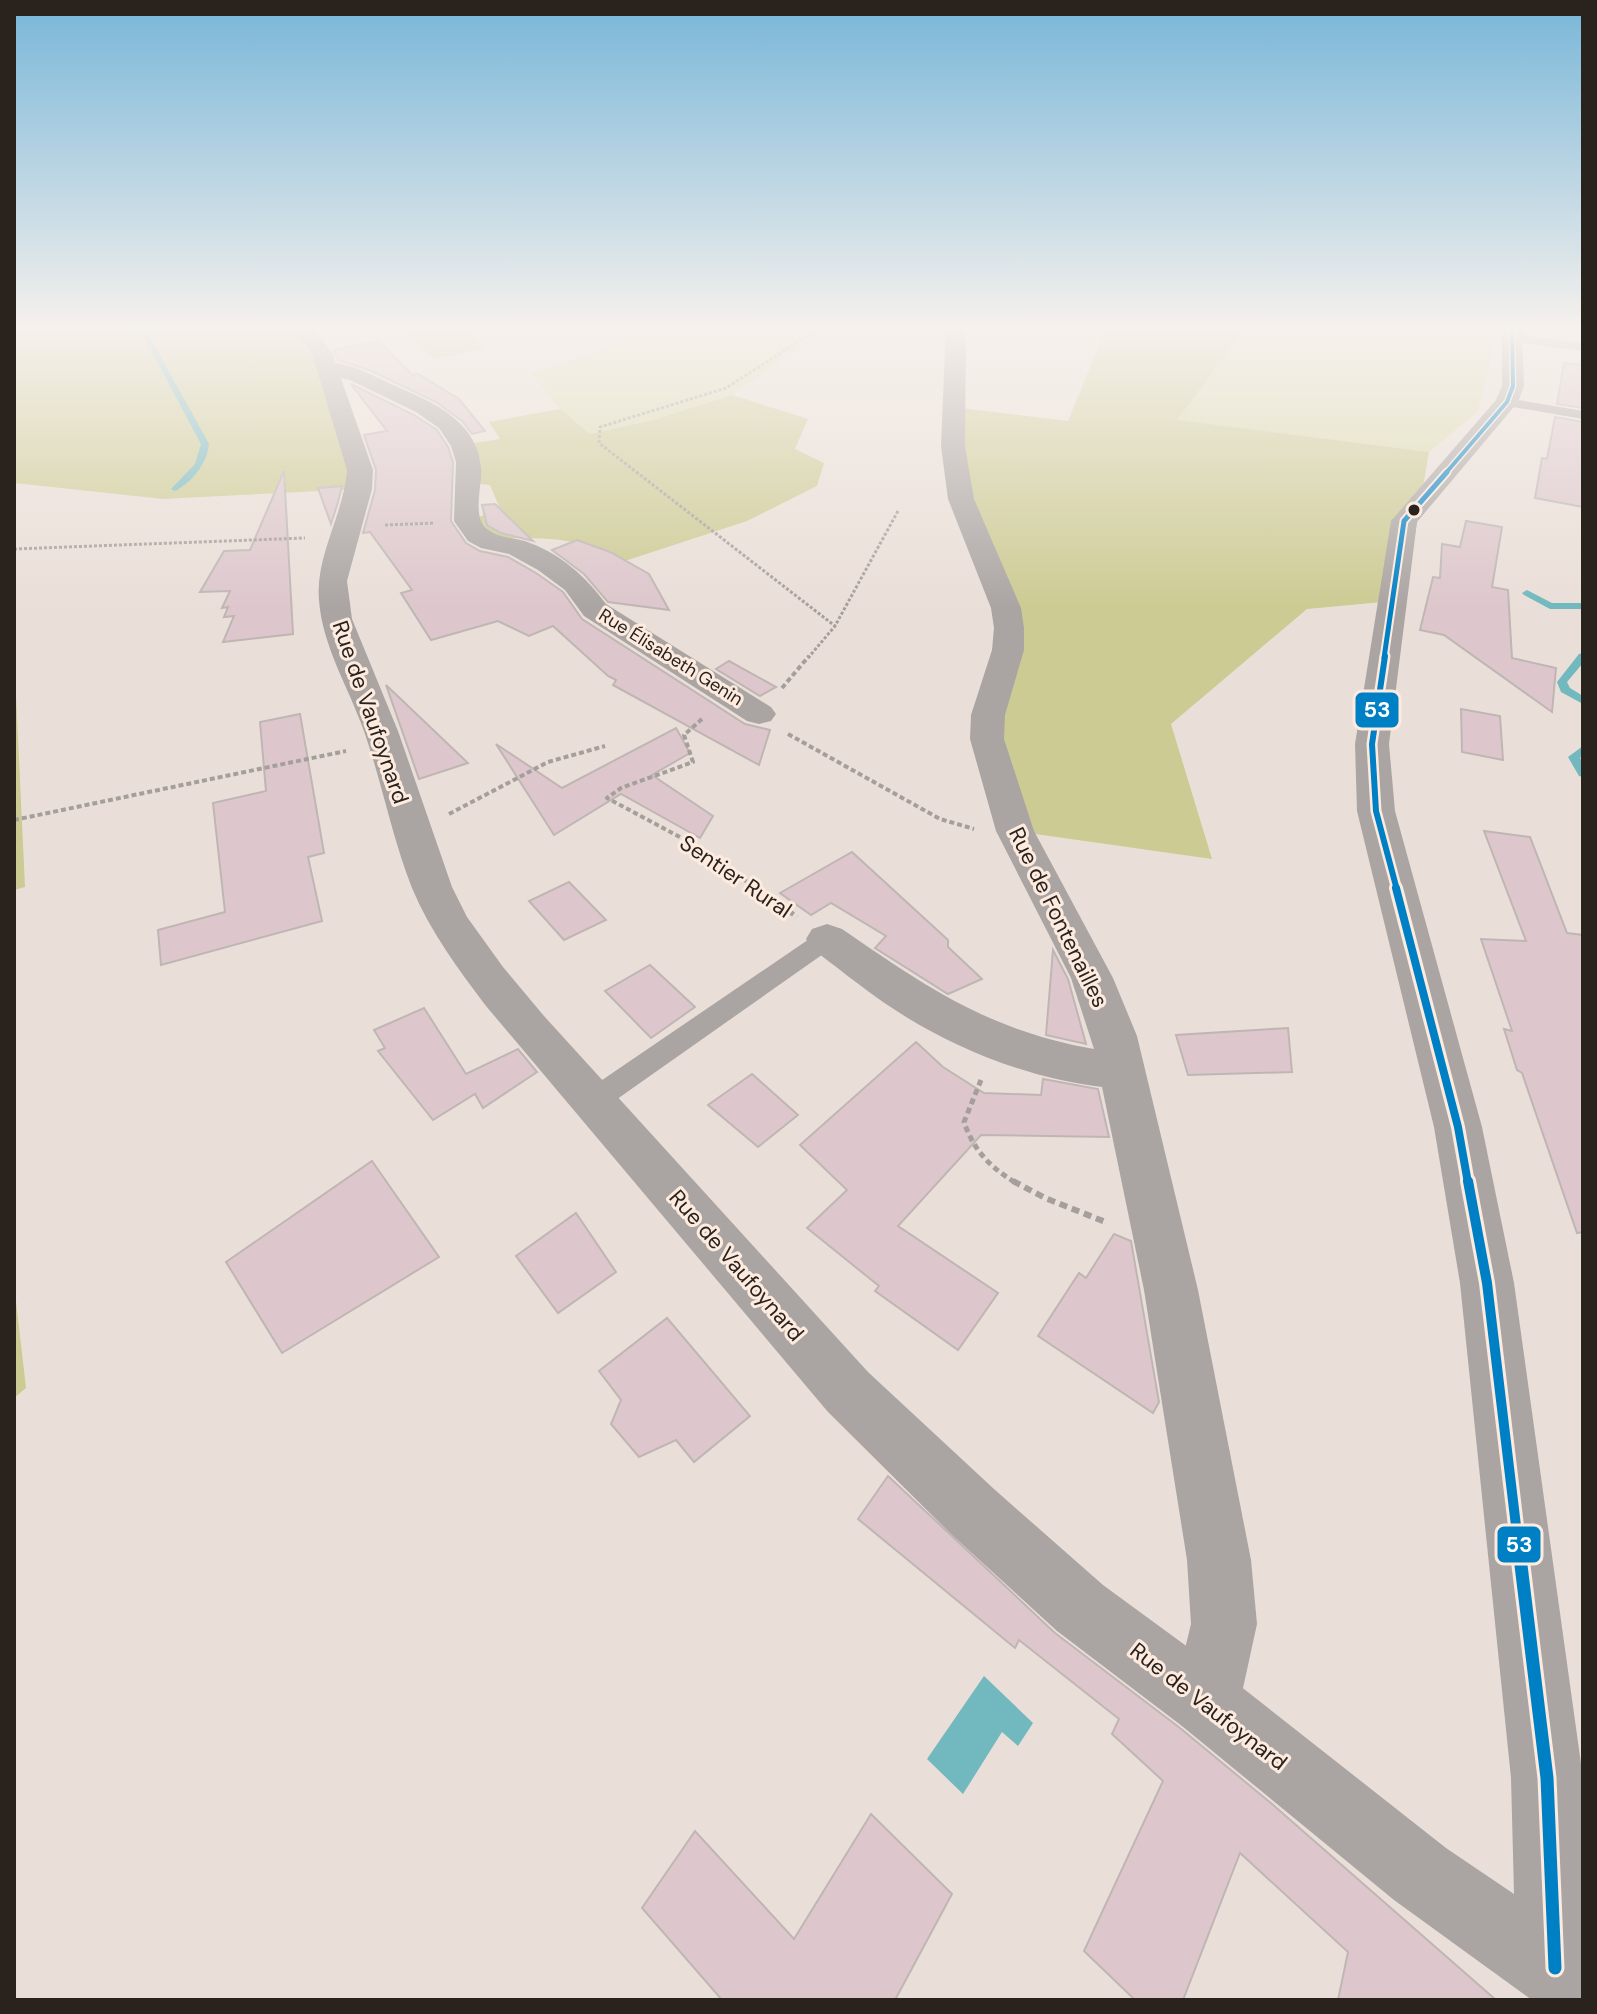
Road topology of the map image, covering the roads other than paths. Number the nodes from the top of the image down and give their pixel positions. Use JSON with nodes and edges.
{"nodes":[{"id":1,"x":344,"y":420,"type":"edge"},
{"id":2,"x":444,"y":420,"type":"edge"},
{"id":3,"x":954,"y":420,"type":"edge"},
{"id":4,"x":1515,"y":420,"type":"edge"},
{"id":5,"x":759,"y":714,"type":"road end"},
{"id":6,"x":827,"y":939,"type":"joint"},
{"id":7,"x":1122,"y":1071,"type":"junction"},
{"id":8,"x":593,"y":1101,"type":"junction"},
{"id":9,"x":1206,"y":1702,"type":"junction"},
{"id":10,"x":1563,"y":1986,"type":"edge"}],
"edges":[{"from":1,"to":8,"type":"street","name":"Rue de Vaufoynard"},
{"from":2,"to":5,"type":"street","name":"Rue Élisabeth Genin"},
{"from":3,"to":7,"type":"street","name":"Rue de Fontenailles"},
{"from":4,"to":10,"type":"street"},
{"from":6,"to":7,"type":"street"},
{"from":6,"to":8,"type":"lane"},
{"from":7,"to":9,"type":"street","name":"Rue de Fontenailles"},
{"from":8,"to":9,"type":"street","name":"Rue de Vaufoynard"},
{"from":9,"to":10,"type":"street","name":"Rue de Vaufoynard"}]}
